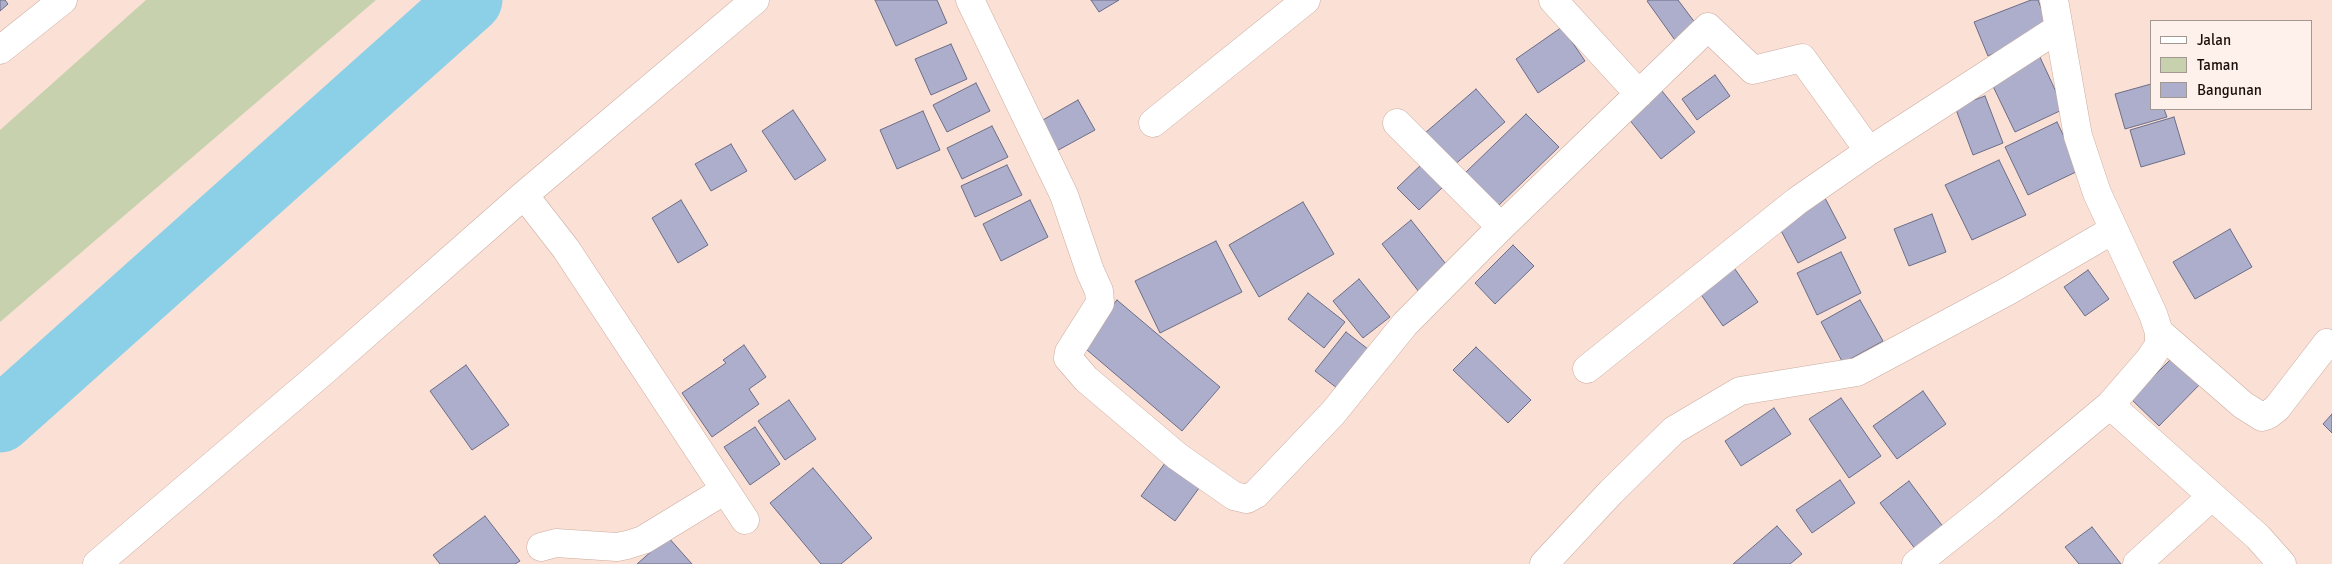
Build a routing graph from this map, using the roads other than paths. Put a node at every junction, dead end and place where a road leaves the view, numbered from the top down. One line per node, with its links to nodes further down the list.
1 (63, 0): 8 (street)
2 (755, 0): 13 (street)
3 (970, 0): 14 (street)
4 (1306, 0): 10 (street)
5 (1553, 0): 9 (street)
6 (2054, 0): 7 (street)
7 (2059, 28): 12 (street); 15 (street)
8 (0, 50)
9 (1638, 94): 12 (street); 14 (street)
10 (1153, 123)
11 (1396, 123): 14 (street)
12 (1869, 151): 18 (street)
13 (524, 195): 20 (street); 24 (street)
14 (1501, 227)
15 (2113, 230): 16 (street); 25 (street)
16 (2159, 332): 17 (street); 19 (street)
17 (2327, 343)
18 (1587, 369)
19 (2110, 405): 21 (street); 26 (street)
20 (725, 490): 22 (street); 23 (street)
21 (2211, 497): 27 (street); 28 (street)
22 (745, 520)
23 (541, 547)
24 (97, 564)
25 (1544, 564)
26 (1916, 564)
27 (2137, 564)
28 (2282, 564)

